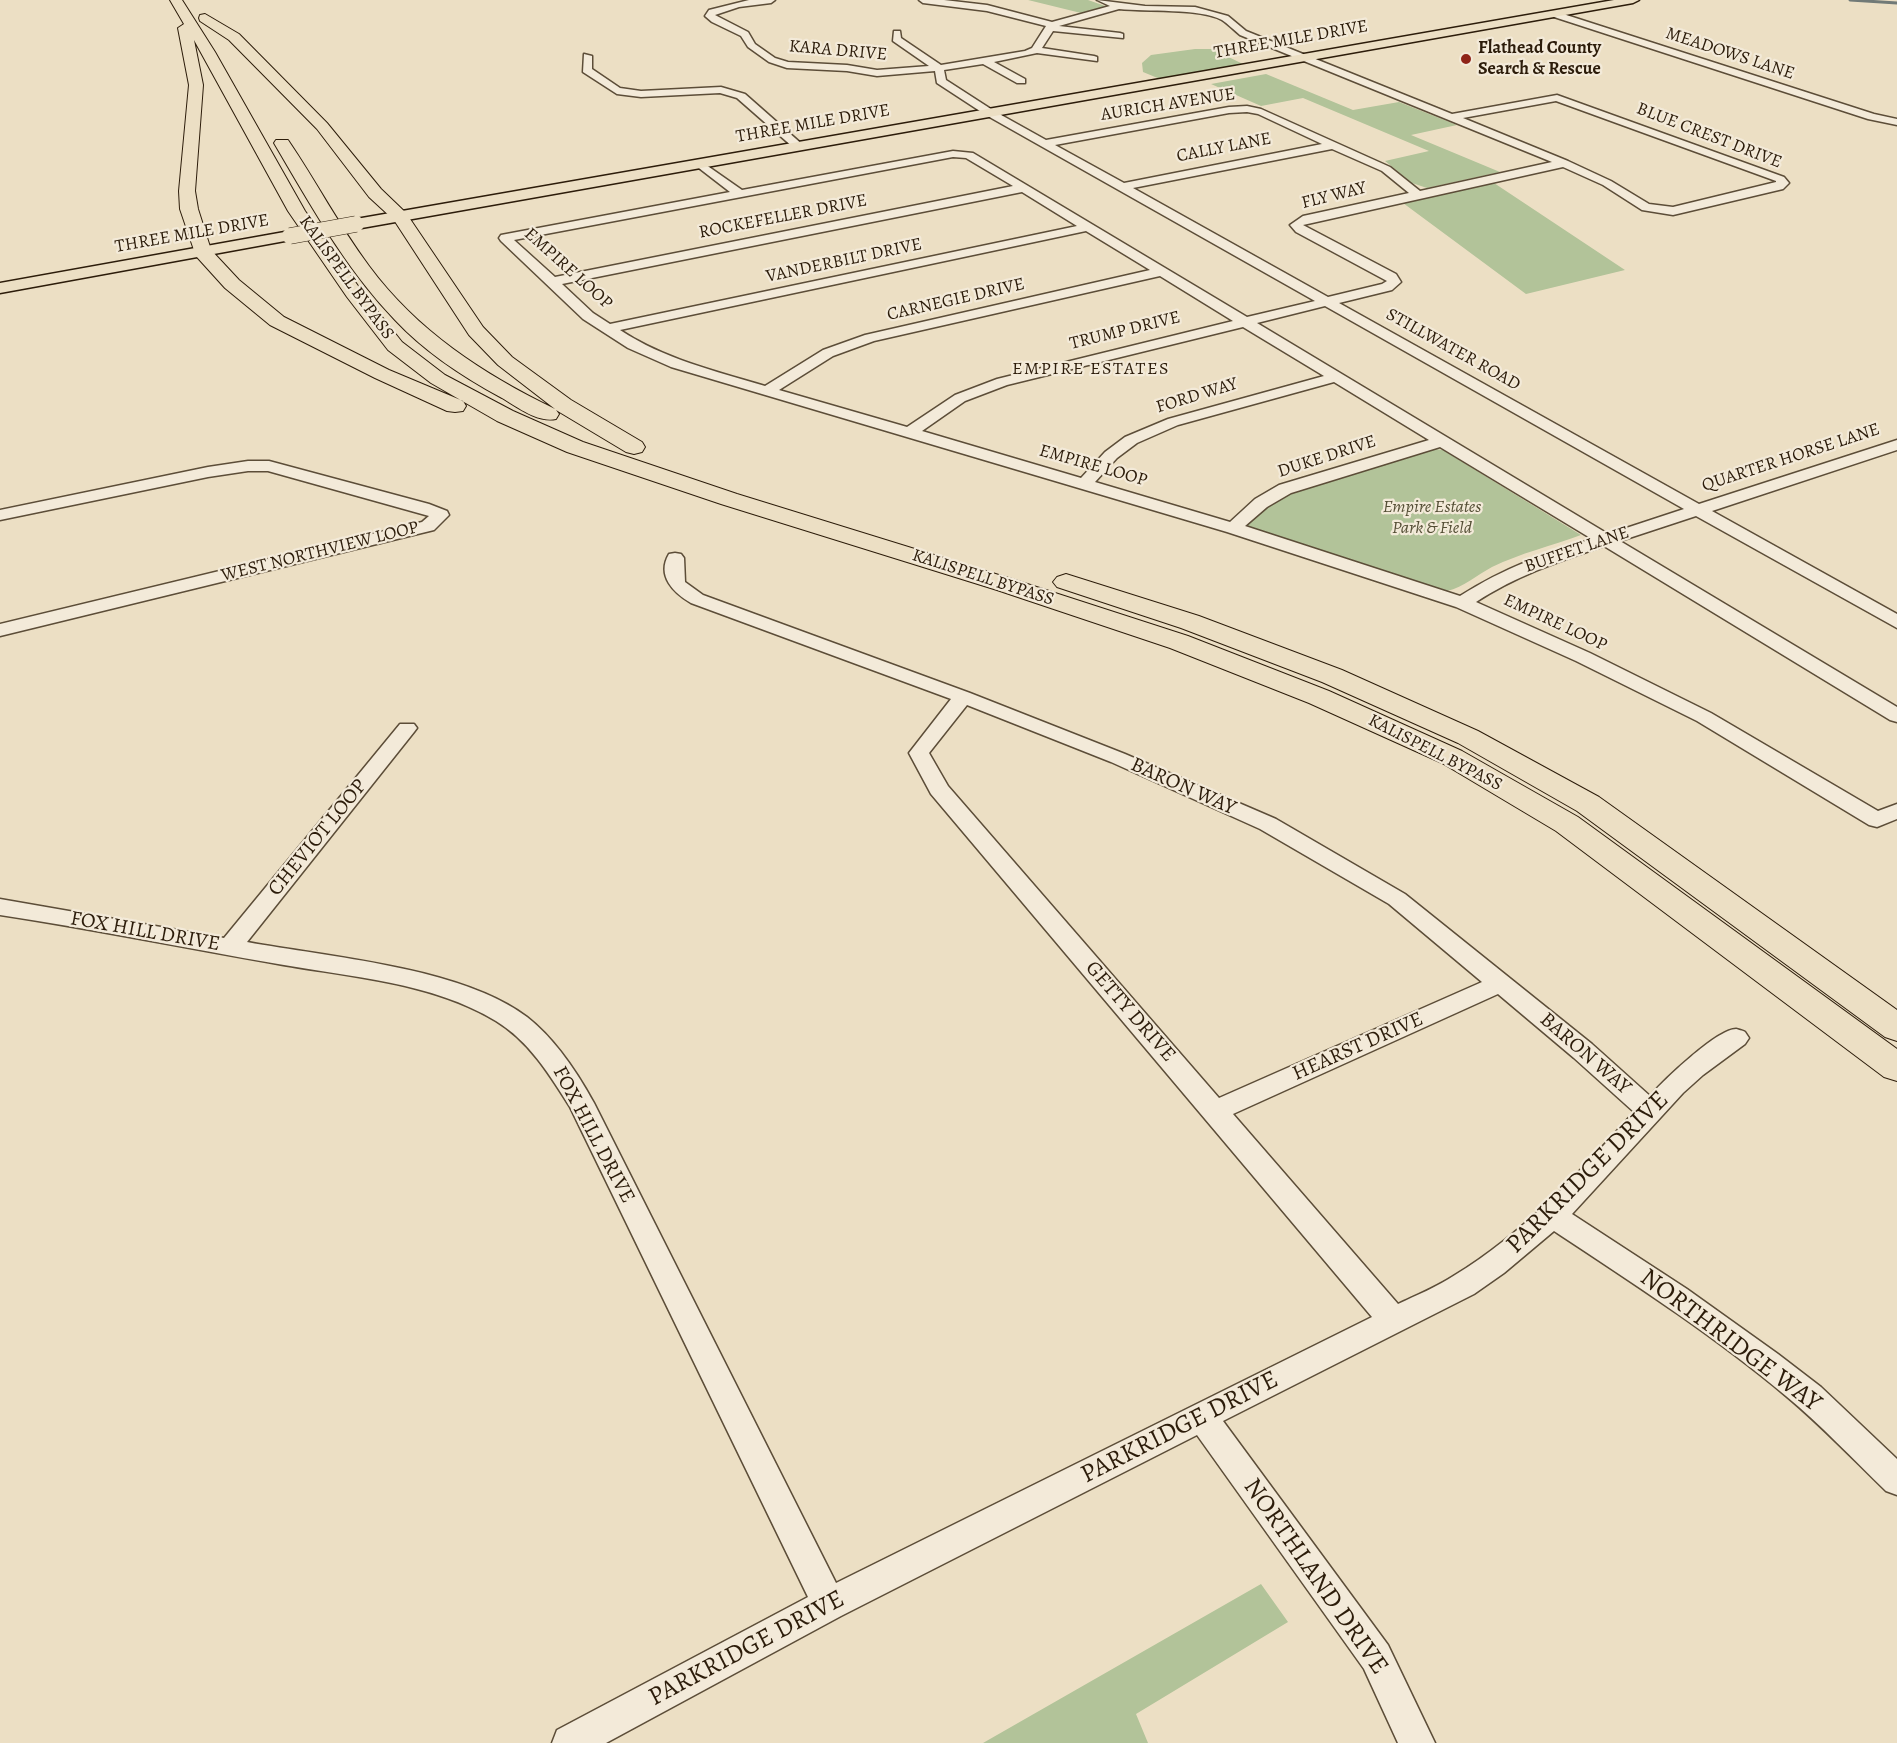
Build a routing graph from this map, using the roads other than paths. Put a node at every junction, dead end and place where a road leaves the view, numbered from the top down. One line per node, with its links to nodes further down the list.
1 (771, 0): 18 (street, KARA DRIVE)
2 (923, 0): 9 (street)
3 (1101, 0): 6 (street)
4 (1633, 0): 7 (main road, THREE MILE DRIVE)
5 (184, 3): 8 (highway); 35 (highway); 44 (highway, KALISPELL BYPASS)
6 (1119, 6): 9 (street); 14 (street, BLUE CREST DRIVE)
7 (1554, 14): 14 (main road, THREE MILE DRIVE); 22 (street, MEADOWS LANE)
8 (205, 18): 15 (highway); 33 (highway)
9 (1050, 26): 11 (street); 12 (street)
10 (897, 33): 18 (street)
11 (1119, 36)
12 (1036, 50): 16 (street); 17 (street)
13 (587, 56): 26 (street)
14 (1303, 58): 20 (main road, THREE MILE DRIVE); 21 (street, BLUE CREST DRIVE)
15 (232, 59)
16 (1094, 59)
17 (986, 62): 18 (street); 19 (street)
18 (939, 68): 20 (street, STILLWATER ROAD)
19 (1021, 81)
20 (990, 113): 24 (street, STILLWATER ROAD); 26 (main road, THREE MILE DRIVE)
21 (1453, 117): 28 (street, BLUE CREST DRIVE); 28 (street, BLUE CREST DRIVE)
22 (1897, 122)
23 (274, 129): 48 (highway, KALISPELL BYPASS)
24 (1047, 143): 25 (street, AURICH AVENUE); 29 (street, STILLWATER ROAD)
25 (1333, 144): 29 (street, CALLY LANE); 32 (street, AURICH AVENUE)
26 (798, 146): 27 (main road, THREE MILE DRIVE)
27 (699, 163): 31 (street); 33 (main road, THREE MILE DRIVE)
28 (1564, 163): 32 (street, FLY WAY)
29 (1123, 187): 39 (street, STILLWATER ROAD)
30 (1023, 188): 31 (street, EMPIRE LOOP); 34 (street, EMPIRE LOOP); 37 (street, ROCKEFELLER DRIVE)
31 (741, 194): 37 (street, EMPIRE LOOP)
32 (1418, 195): 39 (street, FLY WAY)
33 (400, 217): 35 (main road, THREE MILE DRIVE, bridge); 48 (highway)
34 (1089, 227): 36 (street, EMPIRE LOOP); 41 (street, VANDERBILT DRIVE)
35 (202, 252): 38 (main road, THREE MILE DRIVE); 44 (highway)
36 (1164, 272): 40 (street, EMPIRE LOOP); 43 (street, CARNEGIE DRIVE)
37 (551, 282): 41 (street, EMPIRE LOOP)
38 (0, 288)
39 (1327, 302): 40 (street, TRUMP DRIVE); 50 (street, STILLWATER ROAD)
40 (1247, 321): 42 (street, EMPIRE LOOP); 45 (street, TRUMP DRIVE)
41 (607, 330): 43 (street, EMPIRE LOOP)
42 (1336, 377): 46 (street, EMPIRE LOOP); 49 (street, FORD WAY)
43 (767, 391): 45 (street, EMPIRE LOOP)
44 (542, 433): 67 (highway, KALISPELL BYPASS)
45 (909, 433): 49 (street, EMPIRE LOOP)
46 (1442, 441): 52 (street, DUKE DRIVE); 53 (street, EMPIRE LOOP)
47 (1897, 445): 50 (street, QUARTER HORSE LANE)
48 (634, 447): 65 (highway, KALISPELL BYPASS)
49 (1085, 483): 52 (street, EMPIRE LOOP)
50 (1696, 509): 53 (street, BUFFET LANE); 56 (street, STILLWATER ROAD)
51 (0, 515): 57 (street, WEST NORTHVIEW LOOP)
52 (1233, 528): 55 (street, EMPIRE LOOP)
53 (1604, 541): 55 (street, BUFFET LANE); 59 (street, EMPIRE LOOP)
54 (675, 558): 58 (street, BARON WAY)
55 (1462, 603): 61 (street, EMPIRE LOOP)
56 (1897, 622)
57 (0, 630)
58 (963, 697): 64 (street, BARON WAY); 68 (street, GETTY DRIVE)
59 (1897, 717)
60 (407, 729): 63 (street, CHEVIOT LOOP)
61 (1897, 811)
62 (0, 907): 63 (street, FOX HILL DRIVE)
63 (230, 947): 74 (street, FOX HILL DRIVE)
64 (1501, 983): 68 (street, HEARST DRIVE); 69 (street, BARON WAY)
65 (1897, 1028)
66 (1736, 1038): 69 (street, PARKRIDGE DRIVE)
67 (1897, 1068)
68 (1215, 1111): 71 (street, GETTY DRIVE)
69 (1651, 1112): 70 (street, PARKRIDGE DRIVE)
70 (1553, 1216): 71 (street, PARKRIDGE DRIVE); 73 (street, NORTHRIDGE WAY)
71 (1394, 1321): 72 (street, PARKRIDGE DRIVE)
72 (1202, 1417): 74 (street, PARKRIDGE DRIVE); 76 (street, NORTHLAND DRIVE)
73 (1897, 1480)
74 (829, 1604): 75 (street, PARKRIDGE DRIVE)
75 (570, 1743)
76 (1417, 1743)

